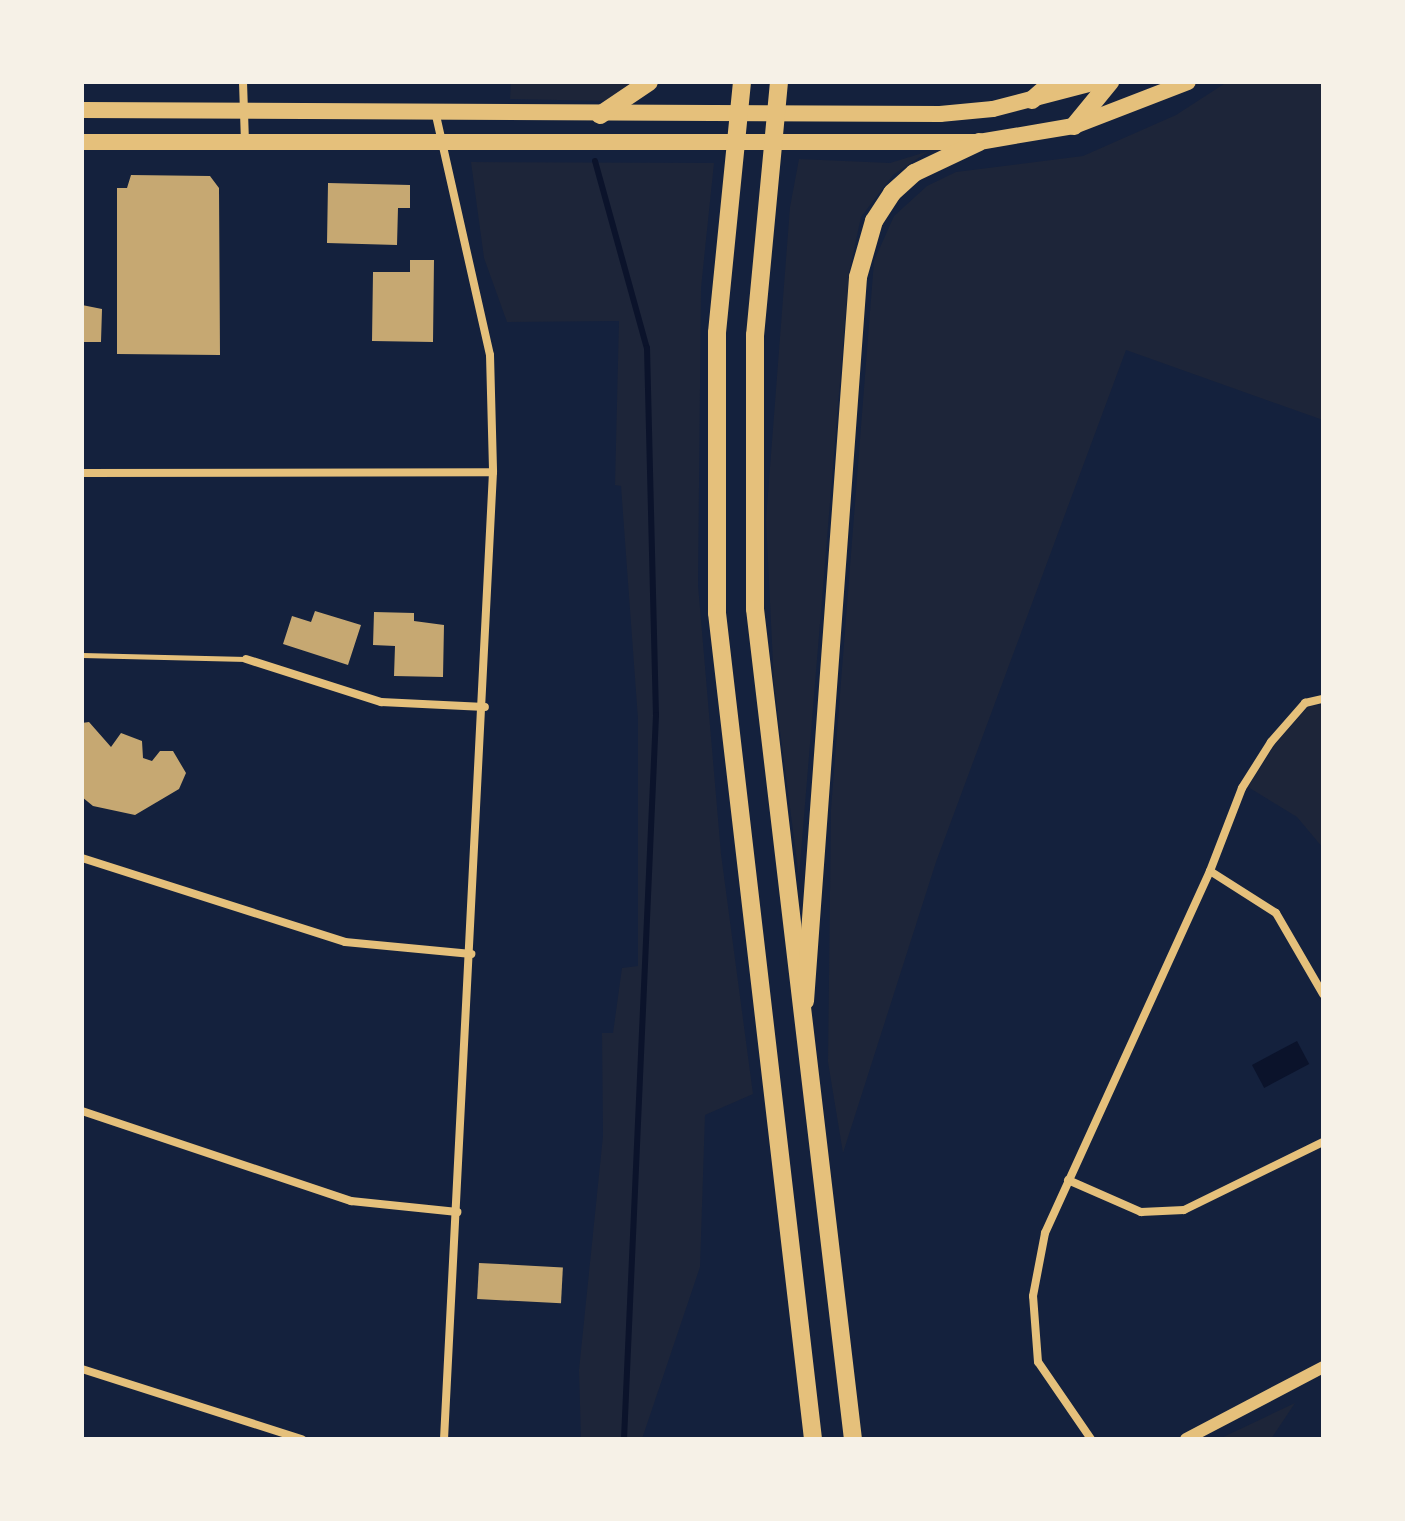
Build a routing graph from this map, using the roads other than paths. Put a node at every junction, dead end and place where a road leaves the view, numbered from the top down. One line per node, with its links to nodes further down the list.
1 (243, 82): 11 (street)
2 (649, 82): 13 (highway)
3 (742, 82): 38 (highway)
4 (779, 82): 29 (highway)
5 (1053, 82): 9 (highway)
6 (1097, 82): 9 (main road)
7 (1110, 82): 14 (highway)
8 (1188, 82): 14 (main road)
9 (1032, 100): 13 (main road)
10 (82, 110): 11 (main road)
11 (245, 110): 12 (main road); 17 (street)
12 (435, 110): 13 (main road); 18 (street)
13 (600, 115)
14 (1074, 126): 16 (main road)
15 (82, 142): 17 (main road)
16 (979, 142): 18 (main road); 29 (highway)
17 (245, 144): 18 (main road)
18 (441, 144): 19 (street)
19 (493, 472): 20 (street); 24 (street)
20 (82, 473)
21 (82, 655): 22 (lane)
22 (246, 659): 24 (street)
23 (1323, 699): 26 (street)
24 (485, 707): 27 (street)
25 (82, 858): 27 (street)
26 (1210, 871): 28 (street); 32 (street)
27 (471, 954): 33 (street)
28 (1323, 994)
29 (802, 1043): 39 (highway)
30 (82, 1111): 33 (street)
31 (1323, 1142): 32 (street)
32 (1068, 1180): 40 (street)
33 (457, 1212): 37 (street)
34 (1323, 1367): 41 (street)
35 (82, 1369): 36 (street)
36 (302, 1439)
37 (444, 1439)
38 (813, 1439)
39 (853, 1439)
40 (1091, 1439)
41 (1186, 1439)

